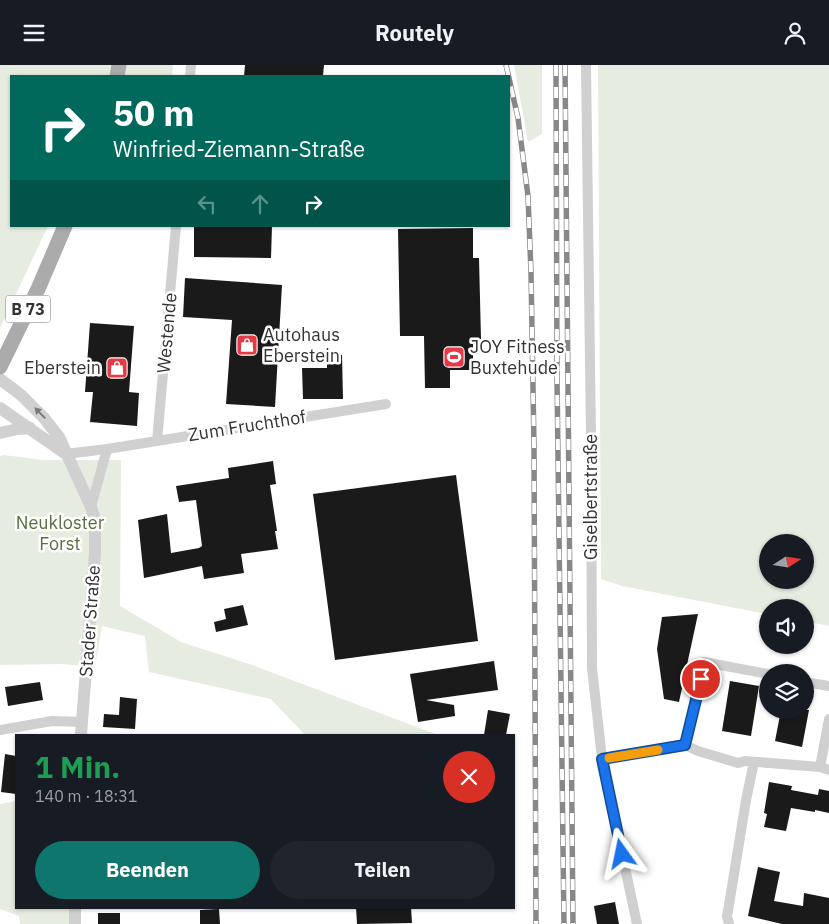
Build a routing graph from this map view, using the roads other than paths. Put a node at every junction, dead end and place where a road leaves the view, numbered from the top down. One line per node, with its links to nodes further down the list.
1 (586, 65): 22 (street, Giselbertstraße)
2 (65, 227): 4 (main road, B 73)
3 (176, 227): 10 (street, Westende)
4 (0, 367)
5 (0, 379): 12 (street, Stader Straße, one-way to 5)
6 (386, 404): 10 (street, Zum Fruchthof)
7 (0, 408): 8 (street, Stader Straße)
8 (30, 428): 9 (street); 12 (street, Stader Straße)
9 (0, 433)
10 (157, 441): 11 (street, Zum Fruchthof)
11 (107, 449): 12 (street, Zum Fruchthof); 13 (street)
12 (66, 454): 13 (street, Stader Straße)
13 (91, 507): 18 (street, Stader Straße)
14 (759, 672): 21 (street)
15 (814, 683): 16 (street)
16 (829, 686)
17 (829, 719): 24 (street)
18 (82, 722): 19 (street); 20 (street, Stader Straße)
19 (0, 731)
20 (81, 734)
21 (685, 745): 22 (street); 23 (street)
22 (602, 759): 27 (street, Giselbertstraße)
23 (754, 762): 24 (street); 28 (street)
24 (824, 769)
25 (75, 909): 26 (street)
26 (74, 924)
27 (636, 924)
28 (729, 924)

